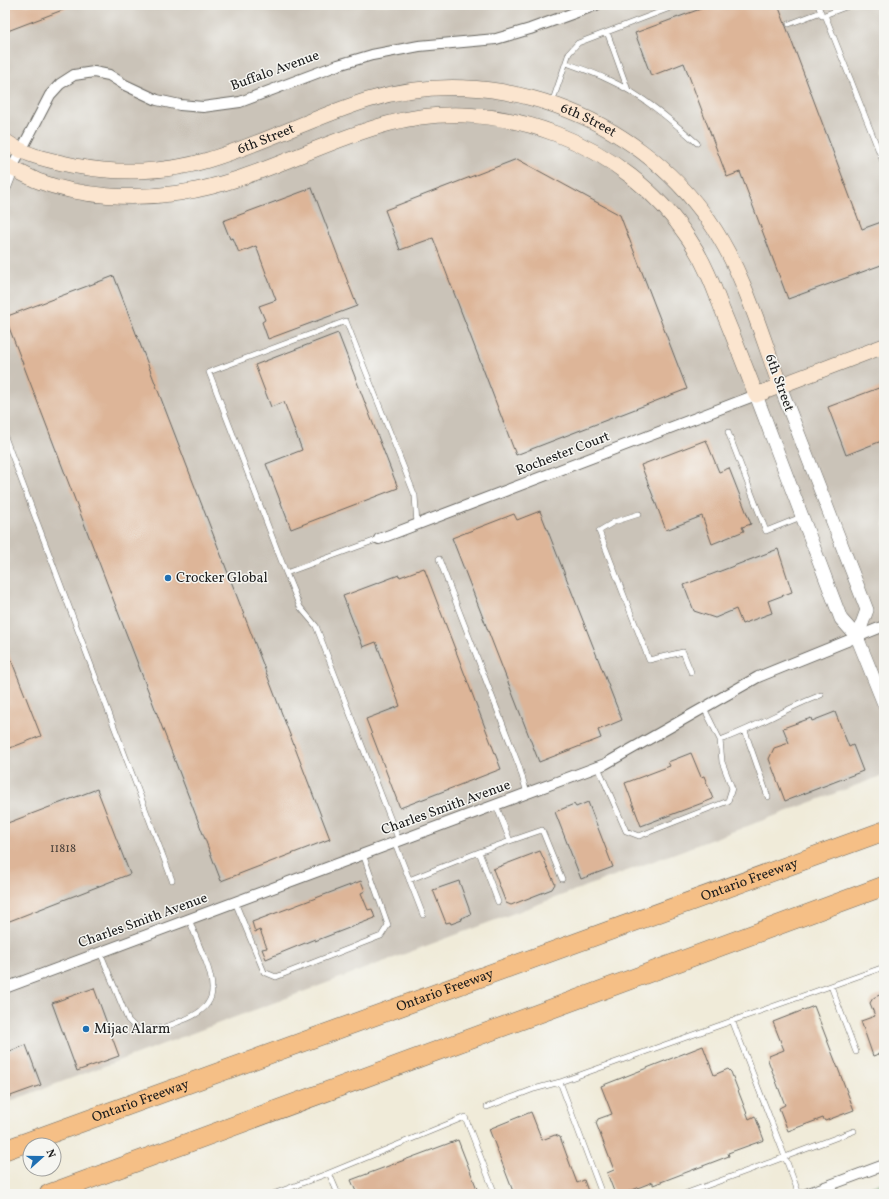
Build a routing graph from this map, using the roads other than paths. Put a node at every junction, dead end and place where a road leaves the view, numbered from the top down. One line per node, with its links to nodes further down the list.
1 (596, 5): 13 (street, Buffalo Avenue)
2 (678, 5): 7 (lane)
3 (818, 5): 5 (lane)
4 (851, 5): 5 (lane)
5 (823, 14): 6 (lane); 14 (lane)
6 (789, 24)
7 (606, 32): 8 (lane); 9 (lane)
8 (566, 63): 9 (lane); 10 (lane)
9 (628, 90): 12 (lane)
10 (552, 103): 13 (main road, 6th Street); 18 (main road, 6th Street)
11 (5, 141): 13 (main road, 6th Street)
12 (697, 143)
13 (21, 151): 15 (street, Buffalo Avenue)
14 (884, 164)
15 (9, 167): 16 (street, Buffalo Avenue); 19 (main road, 6th Street)
16 (5, 186)
17 (884, 346): 18 (main road)
18 (780, 386): 19 (main road); 29 (street, 6th Street)
19 (756, 395): 23 (street, 6th Street); 24 (street, Rochester Court)
20 (728, 432): 23 (lane)
21 (5, 437): 46 (lane)
22 (639, 514): 30 (lane)
23 (803, 516): 29 (street, 6th Street)
24 (417, 524): 25 (street, Rochester Court); 27 (lane)
25 (379, 539): 27 (lane)
26 (439, 560): 37 (lane)
27 (286, 574): 42 (lane)
28 (884, 626): 29 (street, Charles Smith Avenue)
29 (857, 637): 32 (street, 6th Street); 33 (street, Charles Smith Avenue)
30 (691, 672)
31 (821, 695): 34 (lane)
32 (884, 704)
33 (704, 708): 35 (lane); 36 (street, Charles Smith Avenue)
34 (745, 731): 35 (lane); 38 (lane)
35 (720, 740): 36 (lane)
36 (598, 767): 37 (street, Charles Smith Avenue)
37 (527, 793): 39 (street, Charles Smith Avenue)
38 (768, 798)
39 (496, 805): 41 (lane); 42 (street, Charles Smith Avenue)
40 (884, 831): 62 (highway, Ontario Freeway)
41 (510, 841): 43 (lane); 45 (lane)
42 (397, 842): 44 (street, Charles Smith Avenue); 47 (lane)
43 (479, 852): 47 (lane); 50 (lane)
44 (363, 854): 49 (street, Charles Smith Avenue); 49 (lane)
45 (562, 879)
46 (172, 880)
47 (409, 880): 51 (lane)
48 (884, 886): 66 (highway)
49 (236, 902): 52 (street, Charles Smith Avenue)
50 (498, 902)
51 (422, 915)
52 (189, 919): 53 (street, Charles Smith Avenue); 53 (lane)
53 (100, 952): 56 (street, Charles Smith Avenue)
54 (884, 967): 55 (lane)
55 (831, 986): 57 (lane); 58 (lane)
56 (5, 988)
57 (732, 1020): 59 (lane); 63 (lane)
58 (856, 1052)
59 (560, 1082): 60 (lane); 70 (lane)
60 (487, 1106)
61 (854, 1131): 63 (lane)
62 (5, 1150)
63 (785, 1157): 71 (lane); 72 (lane)
64 (884, 1165): 73 (street)
65 (329, 1173): 67 (lane); 68 (lane); 69 (lane)
66 (49, 1194)
67 (273, 1194)
68 (338, 1194)
69 (496, 1194)
70 (602, 1194)
71 (684, 1194)
72 (799, 1194)
73 (806, 1194)

